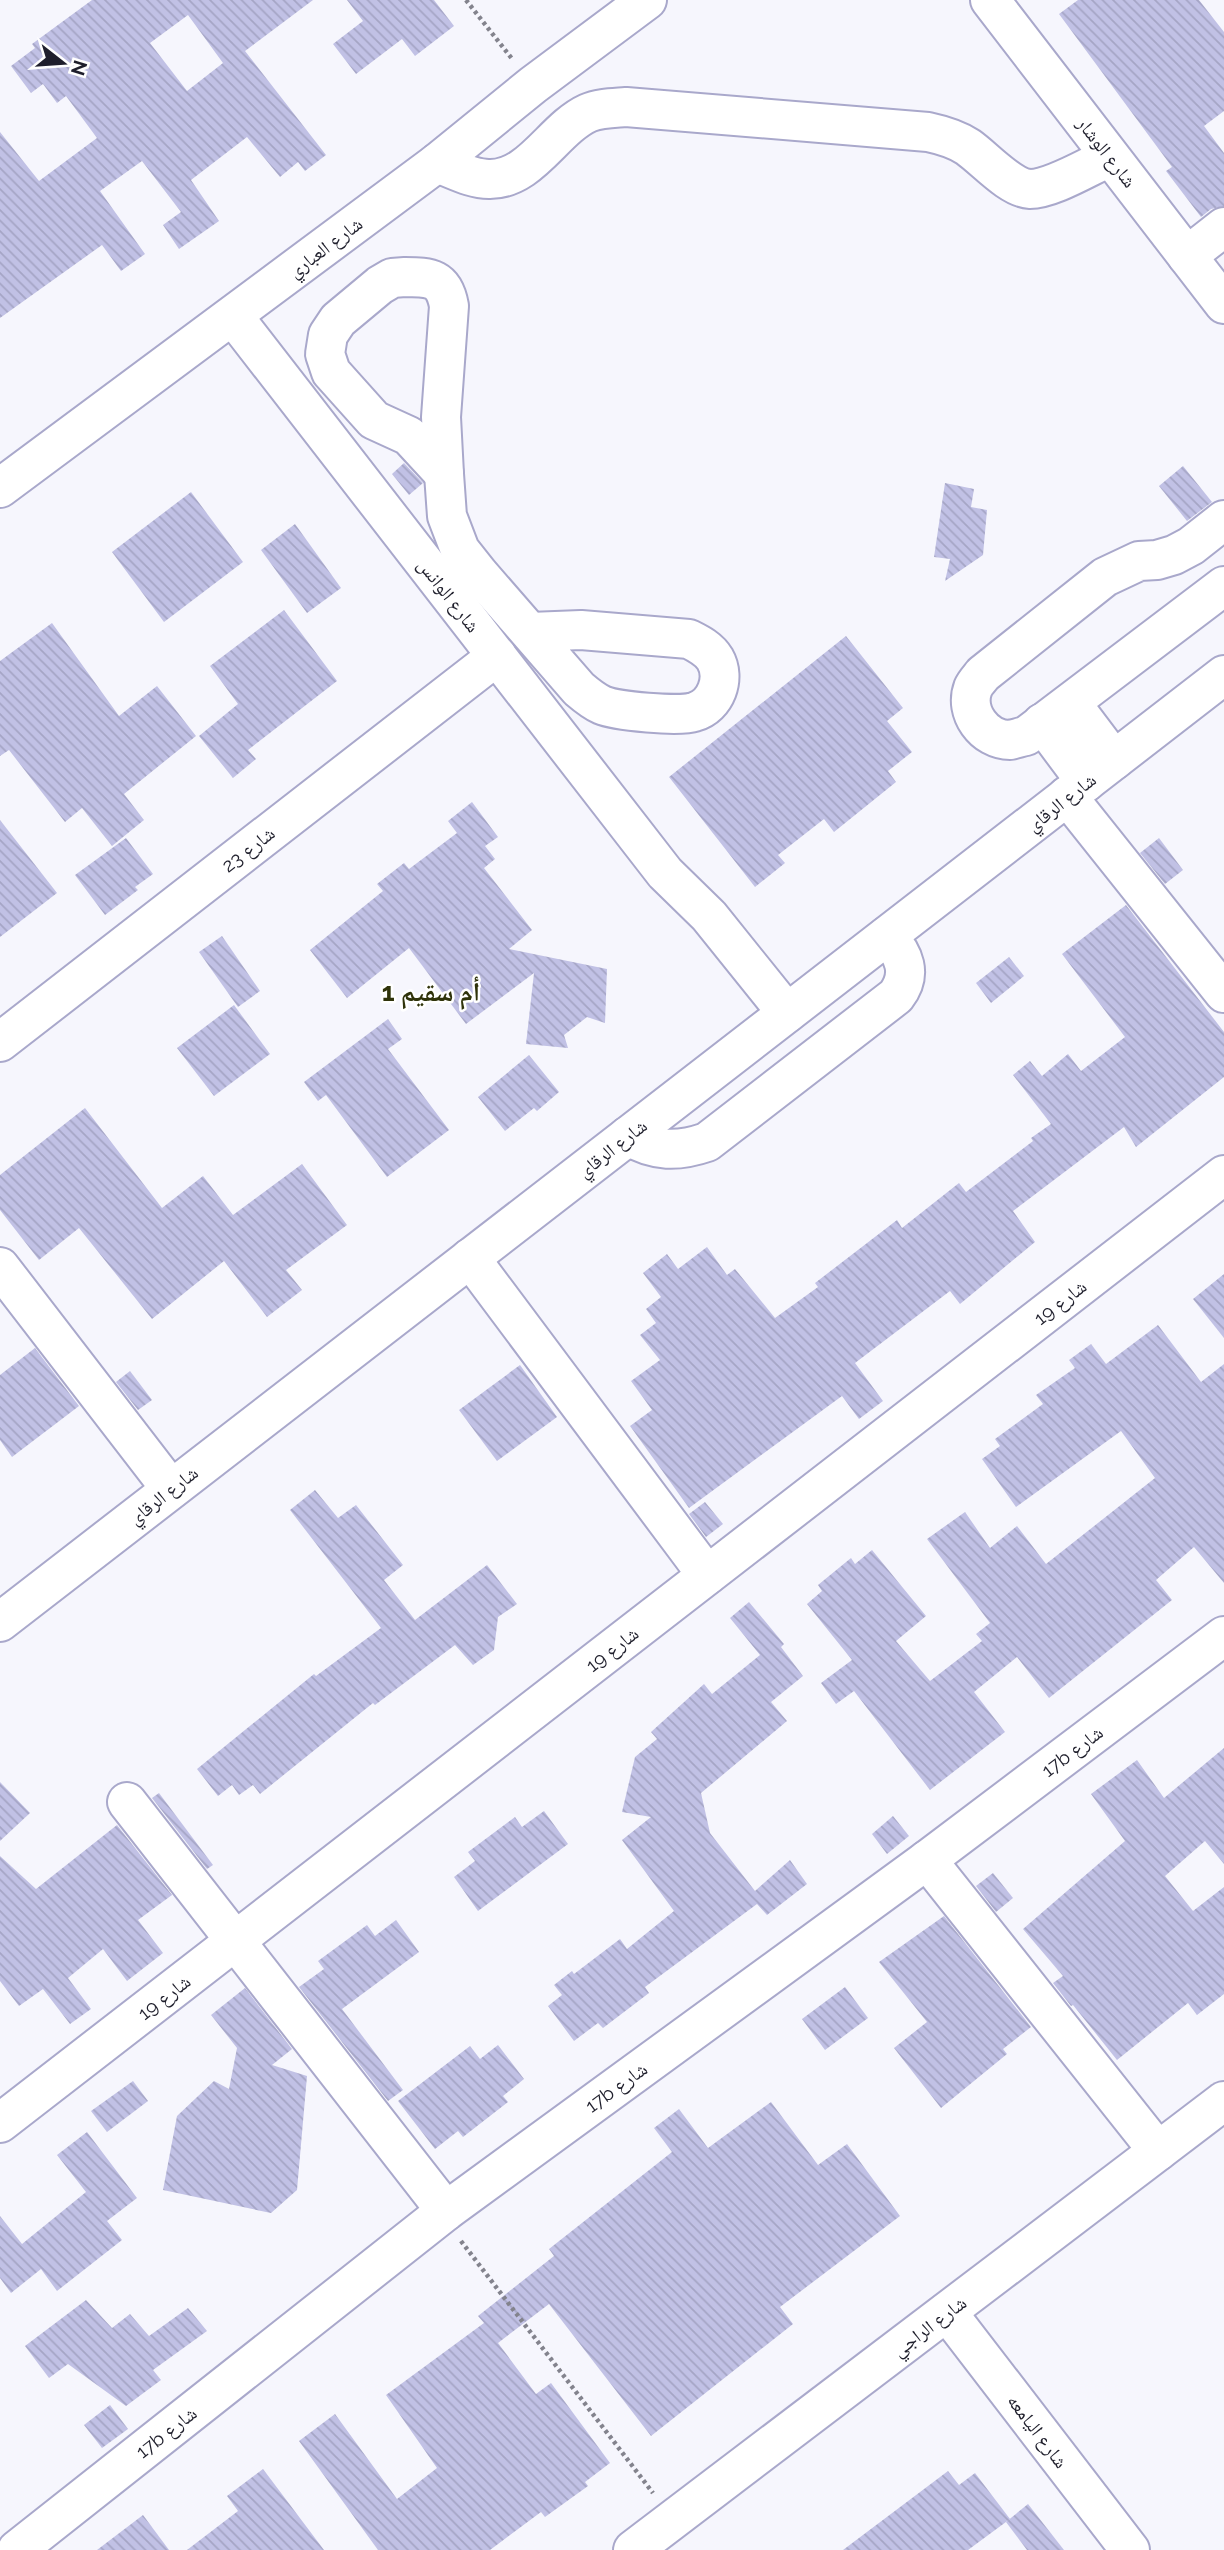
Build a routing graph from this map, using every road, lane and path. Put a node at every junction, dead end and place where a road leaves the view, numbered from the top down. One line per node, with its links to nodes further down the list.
1 (466, 0): 4 (path)
2 (647, 0): 4 (street, شارع العباري)
3 (990, 0): 5 (street, شارع الوشار)
4 (533, 85): 6 (street, شارع العباري)
5 (1110, 157): 6 (street); 8 (street, شارع الوشار)
6 (437, 163): 10 (street, شارع العباري)
7 (1224, 227): 8 (street)
8 (1187, 256): 9 (street, شارع الوشار)
9 (1224, 304)
10 (233, 316): 12 (street, شارع العباري); 14 (street, شارع الوانس)
11 (425, 426): 14 (street)
12 (0, 488)
13 (1224, 520): 21 (street)
14 (465, 586): 17 (street); 18 (street, شارع الوانس)
15 (1224, 586): 21 (street)
16 (581, 630): 17 (street); 20 (street); 20 (street)
17 (530, 632): 20 (street)
18 (497, 656): 25 (street, شارع الوانس); 26 (street, شارع 23)
19 (1224, 675): 22 (street, شارع الرقاي)
20 (569, 677)
21 (1056, 713): 22 (street)
22 (1089, 780): 23 (street, شارع الرقاي); 24 (street)
23 (887, 936): 25 (street, شارع الرقاي); 27 (street)
24 (1224, 993)
25 (777, 1021): 27 (street, شارع الرقاي)
26 (0, 1042)
27 (628, 1136): 29 (street, شارع الرقاي)
28 (1224, 1175): 32 (street, شارع 19)
29 (470, 1258): 31 (street, شارع الرقاي); 32 (street)
30 (0, 1267): 31 (street)
31 (171, 1489): 33 (street, شارع الرقاي)
32 (707, 1574): 37 (street, شارع 19)
33 (0, 1622)
34 (1224, 1636): 36 (street, 17b شارع)
35 (127, 1802): 37 (street)
36 (927, 1860): 40 (street); 41 (street, 17b شارع)
37 (236, 1942): 39 (street, شارع 19); 41 (street)
38 (1224, 2101): 40 (street, شارع الراجي)
39 (0, 2123)
40 (1158, 2151): 42 (street, شارع الراجي)
41 (444, 2213): 43 (path); 44 (street, 17b شارع)
42 (947, 2312): 43 (street, شارع الراجي); 46 (street, شارع اليامعه)
43 (673, 2519): 45 (street, شارع الراجي)
44 (17, 2550)
45 (633, 2550)
46 (1130, 2550)

